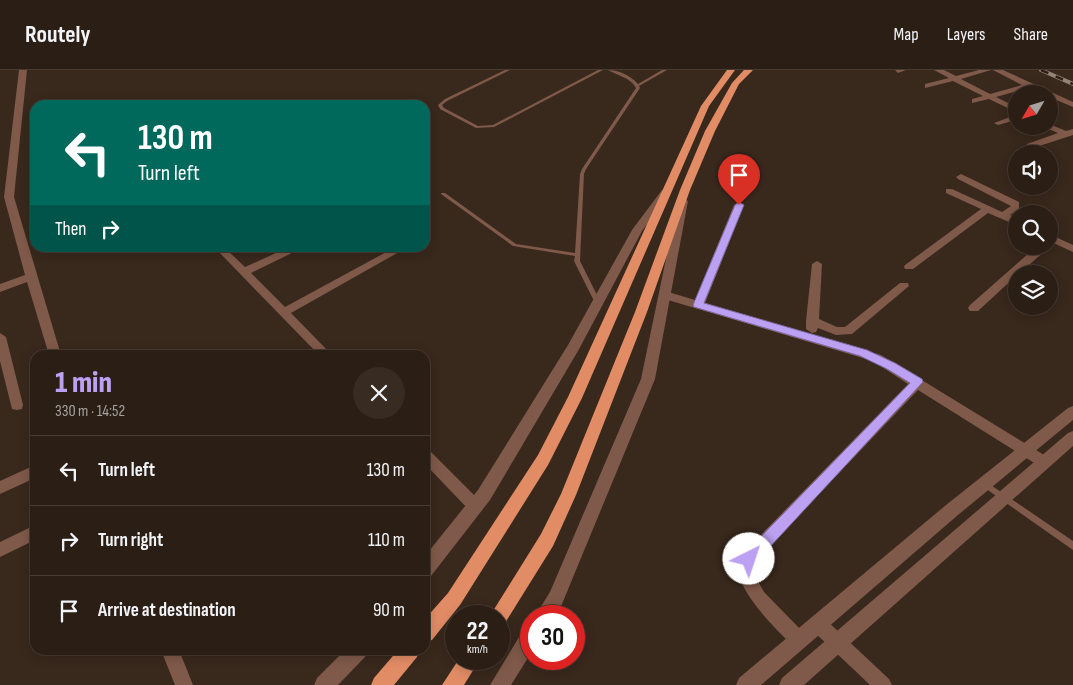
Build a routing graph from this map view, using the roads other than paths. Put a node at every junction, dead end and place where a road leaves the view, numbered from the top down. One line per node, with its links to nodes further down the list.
1 (23, 70): 33 (street)
2 (508, 70): 3 (lane)
3 (600, 70)
4 (610, 70): 12 (lane)
5 (665, 70): 12 (lane)
6 (731, 70): 29 (highway)
7 (749, 70): 30 (highway)
8 (938, 70): 11 (street)
9 (986, 70): 11 (street)
10 (997, 70): 13 (street)
11 (955, 79): 14 (street); 16 (street)
12 (638, 85): 43 (lane)
13 (1029, 85)
14 (928, 86)
15 (1008, 91): 16 (street)
16 (990, 96): 18 (street); 22 (street)
17 (1058, 98): 19 (street)
18 (975, 100)
19 (1064, 101): 20 (street); 21 (street)
20 (1058, 103)
21 (1073, 105)
22 (1008, 106)
23 (1008, 119): 24 (street)
24 (998, 123)
25 (1058, 129): 26 (street)
26 (1070, 134): 27 (street)
27 (1033, 145)
28 (961, 177): 36 (street)
29 (669, 189): 52 (street); 80 (highway)
30 (685, 190): 51 (street); 77 (highway)
31 (949, 191): 35 (street)
32 (443, 194): 43 (lane)
33 (5, 198): 48 (street)
34 (739, 205): 53 (street)
35 (988, 209): 36 (street); 46 (street)
36 (1002, 216): 37 (street)
37 (1008, 219)
38 (1058, 244): 39 (street)
39 (1073, 249)
40 (224, 252): 47 (street)
41 (286, 252): 47 (street)
42 (394, 252): 55 (street)
43 (577, 255): 52 (lane)
44 (1033, 255): 54 (street)
45 (817, 264): 56 (street)
46 (909, 267)
47 (244, 272): 55 (street)
48 (31, 277): 50 (street); 59 (street)
49 (904, 286): 56 (street)
50 (0, 288)
51 (665, 295): 53 (street); 78 (street)
52 (598, 303): 72 (street)
53 (698, 305): 58 (street)
54 (974, 308)
55 (284, 312): 60 (street)
56 (812, 320): 58 (street)
57 (0, 337): 62 (street)
58 (811, 337): 61 (street)
59 (53, 350)
60 (321, 350)
61 (918, 382): 65 (street); 81 (street)
62 (17, 405)
63 (1071, 416): 65 (street)
64 (1073, 437): 67 (street)
65 (1026, 451): 67 (street); 69 (street)
66 (430, 460): 72 (street)
67 (1044, 462): 71 (street)
68 (30, 473): 70 (street)
69 (985, 484): 71 (lane); 79 (street)
70 (0, 488)
71 (1003, 497): 74 (lane); 82 (street)
72 (476, 506): 76 (street)
73 (30, 535): 75 (street)
74 (1073, 546)
75 (0, 550)
76 (430, 564)
77 (506, 605)
78 (551, 605)
79 (818, 624): 81 (street); 82 (street)
80 (430, 627)
81 (799, 640): 93 (street)
82 (837, 642): 94 (street); 95 (street)
83 (520, 653): 92 (street)
84 (172, 655): 88 (street)
85 (353, 655): 89 (street)
86 (406, 655): 90 (highway)
87 (462, 670): 91 (highway)
88 (184, 685)
89 (324, 685)
90 (381, 685)
91 (452, 685)
92 (500, 685)
93 (746, 685)
94 (789, 685)
95 (883, 685)

